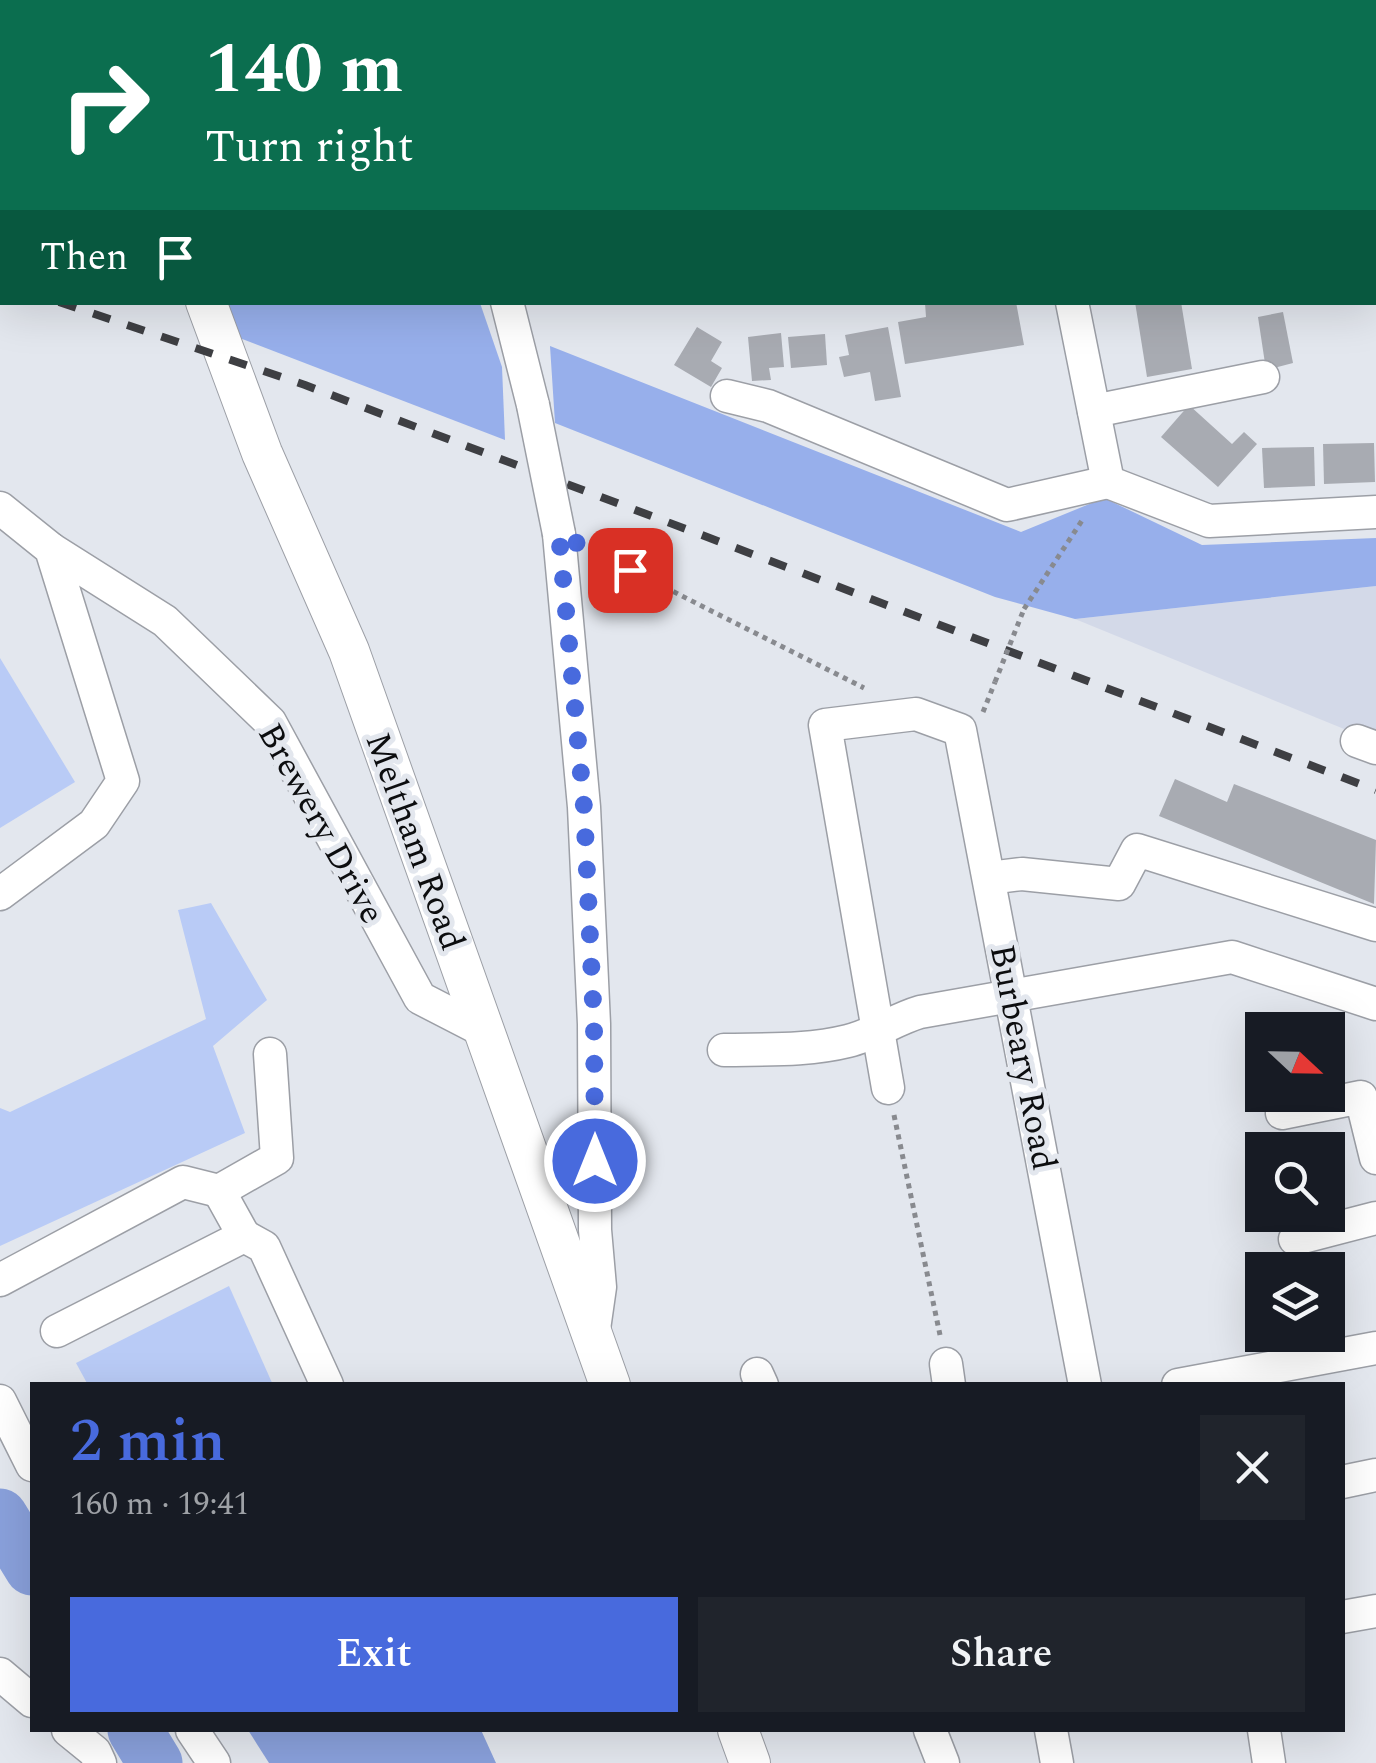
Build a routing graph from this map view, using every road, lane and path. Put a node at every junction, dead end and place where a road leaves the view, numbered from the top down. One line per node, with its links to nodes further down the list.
1 (207, 305): 20 (main road, Meltham Road)
2 (508, 305): 10 (street, bridge)
3 (1073, 305): 6 (street)
4 (1264, 377): 6 (street)
5 (727, 396): 7 (street)
6 (1094, 411): 7 (street)
7 (1108, 482): 9 (street); 13 (path, bridge)
8 (0, 508): 11 (street, Brewery Drive)
9 (1376, 512)
10 (559, 534): 12 (path); 32 (street)
11 (52, 549): 15 (street); 20 (street, Brewery Drive)
12 (916, 714): 13 (street); 19 (street)
13 (968, 728): 14 (street, Burbeary Road)
14 (989, 878): 16 (street); 17 (street, Burbeary Road)
15 (0, 894)
16 (1376, 925)
17 (1013, 996): 18 (street); 19 (street); 37 (street, Burbeary Road)
18 (1376, 1004)
19 (879, 1028): 21 (street); 23 (street)
20 (484, 1031): 32 (main road, Meltham Road)
21 (724, 1050)
22 (270, 1054): 26 (street)
23 (888, 1088): 34 (path)
24 (1345, 1100): 25 (street)
25 (1376, 1158)
26 (219, 1191): 28 (street); 30 (street)
27 (1376, 1218): 29 (street)
28 (244, 1236): 31 (street); 35 (street)
29 (1296, 1239)
30 (0, 1280)
31 (57, 1330)
32 (593, 1336): 36 (main road, Meltham Road)
33 (1376, 1348): 38 (street)
34 (947, 1374)
35 (327, 1382)
36 (609, 1382)
37 (1084, 1382)
38 (1194, 1382)
39 (0, 1401): 40 (street)
40 (30, 1461)
41 (1376, 1475): 42 (street)
42 (1345, 1481)
43 (1376, 1611): 44 (street)
44 (1345, 1616)
45 (0, 1674): 46 (street)
46 (30, 1699)
47 (70, 1732): 53 (street)
48 (193, 1732): 54 (street)
49 (739, 1732): 55 (main road)
50 (931, 1732): 56 (street)
51 (1051, 1732): 57 (street)
52 (1264, 1732): 58 (street)
53 (100, 1763)
54 (214, 1763)
55 (750, 1763)
56 (944, 1763)
57 (1057, 1763)
58 (1270, 1763)

